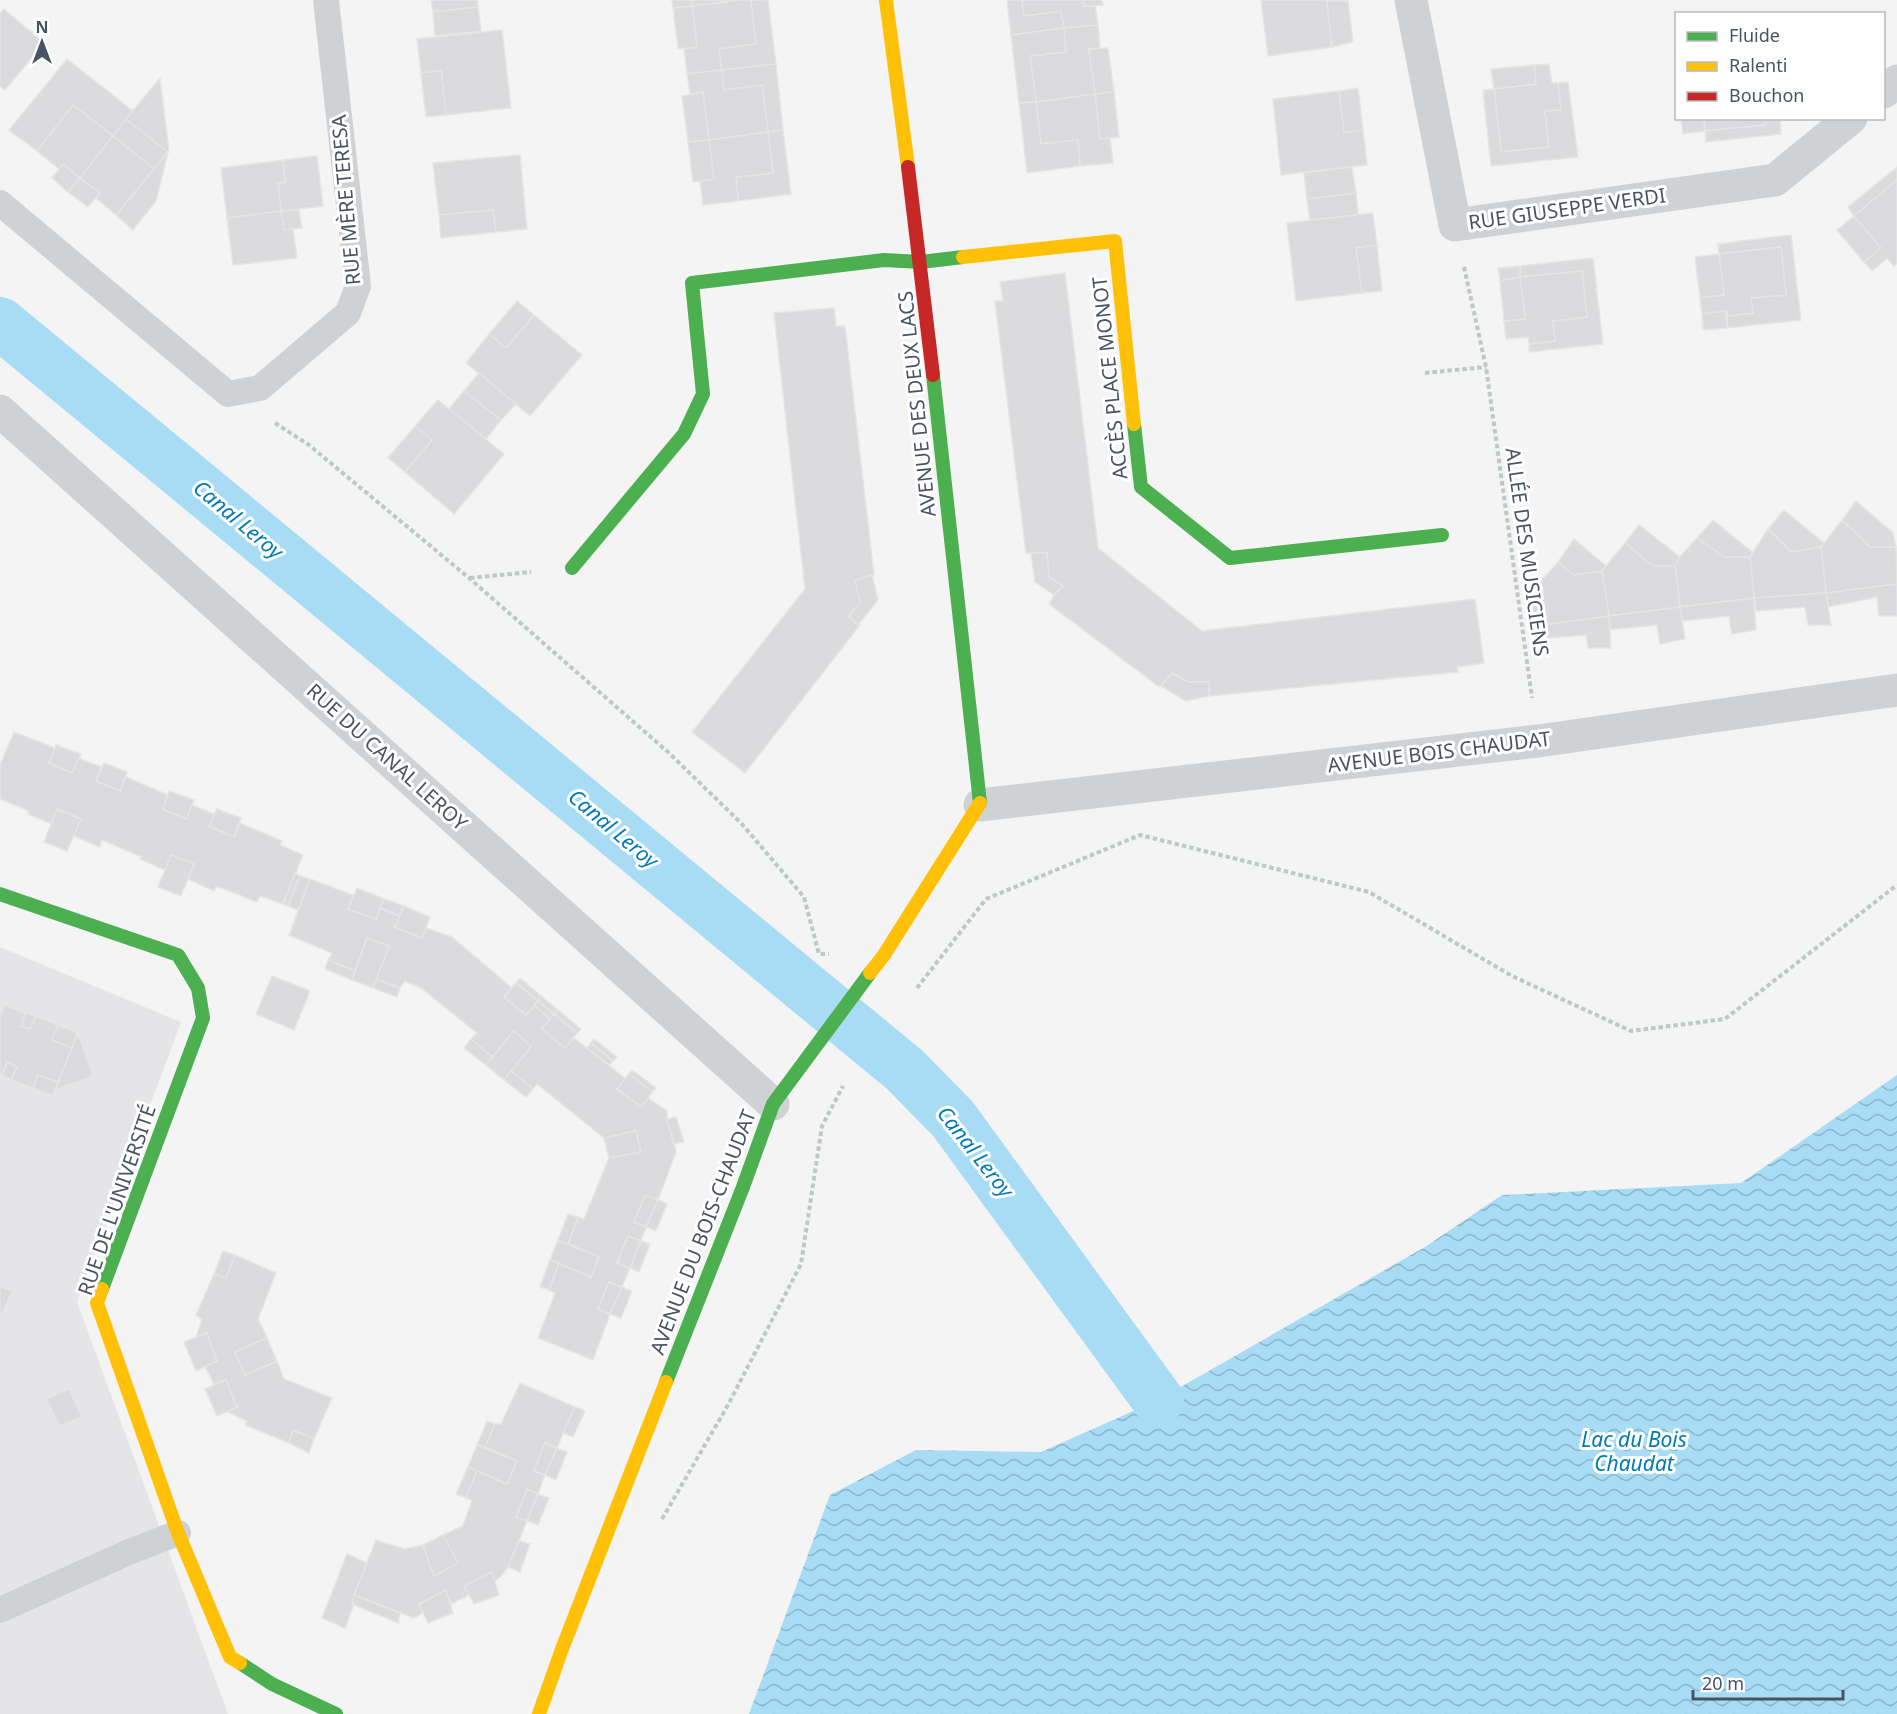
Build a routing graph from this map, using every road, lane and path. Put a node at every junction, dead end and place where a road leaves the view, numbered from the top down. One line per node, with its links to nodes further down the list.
1 (326, 0): 12 (lane, RUE MÈRE TERESA)
2 (886, 0): 9 (street, AVENUE DES DEUX LACS)
3 (1411, 0): 8 (street, RUE GIUSEPPE VERDI)
4 (1897, 81): 5 (street)
5 (1885, 91)
6 (1849, 120): 8 (street, RUE GIUSEPPE VERDI)
7 (0, 203): 12 (lane)
8 (1455, 225): 10 (path, ALLÉE DES MUSICIENS)
9 (921, 262): 14 (street, ACCÈS PLACE MONOT); 15 (street); 19 (street, AVENUE DES DEUX LACS)
10 (1486, 367): 11 (path); 18 (path, ALLÉE DES MUSICIENS)
11 (1425, 373)
12 (228, 394): 16 (path)
13 (0, 411): 24 (street, RUE DU CANAL LEROY)
14 (1443, 535)
15 (572, 568): 16 (path)
16 (469, 578): 22 (path)
17 (1897, 690): 18 (street, AVENUE BOIS CHAUDAT)
18 (1538, 741): 19 (street, AVENUE BOIS CHAUDAT)
19 (980, 805): 22 (street, AVENUE DU BOIS-CHAUDAT)
20 (1897, 885): 23 (path)
21 (0, 894): 27 (street, RUE DE L'UNIVERSITÉ)
22 (884, 955): 24 (street, AVENUE DU BOIS-CHAUDAT)
23 (921, 983)
24 (773, 1104): 30 (street, AVENUE DU BOIS-CHAUDAT)
25 (822, 1126): 26 (path)
26 (657, 1527)
27 (178, 1533): 28 (lane); 29 (street, RUE DE L'UNIVERSITÉ)
28 (0, 1610)
29 (336, 1714)
30 (540, 1714)

